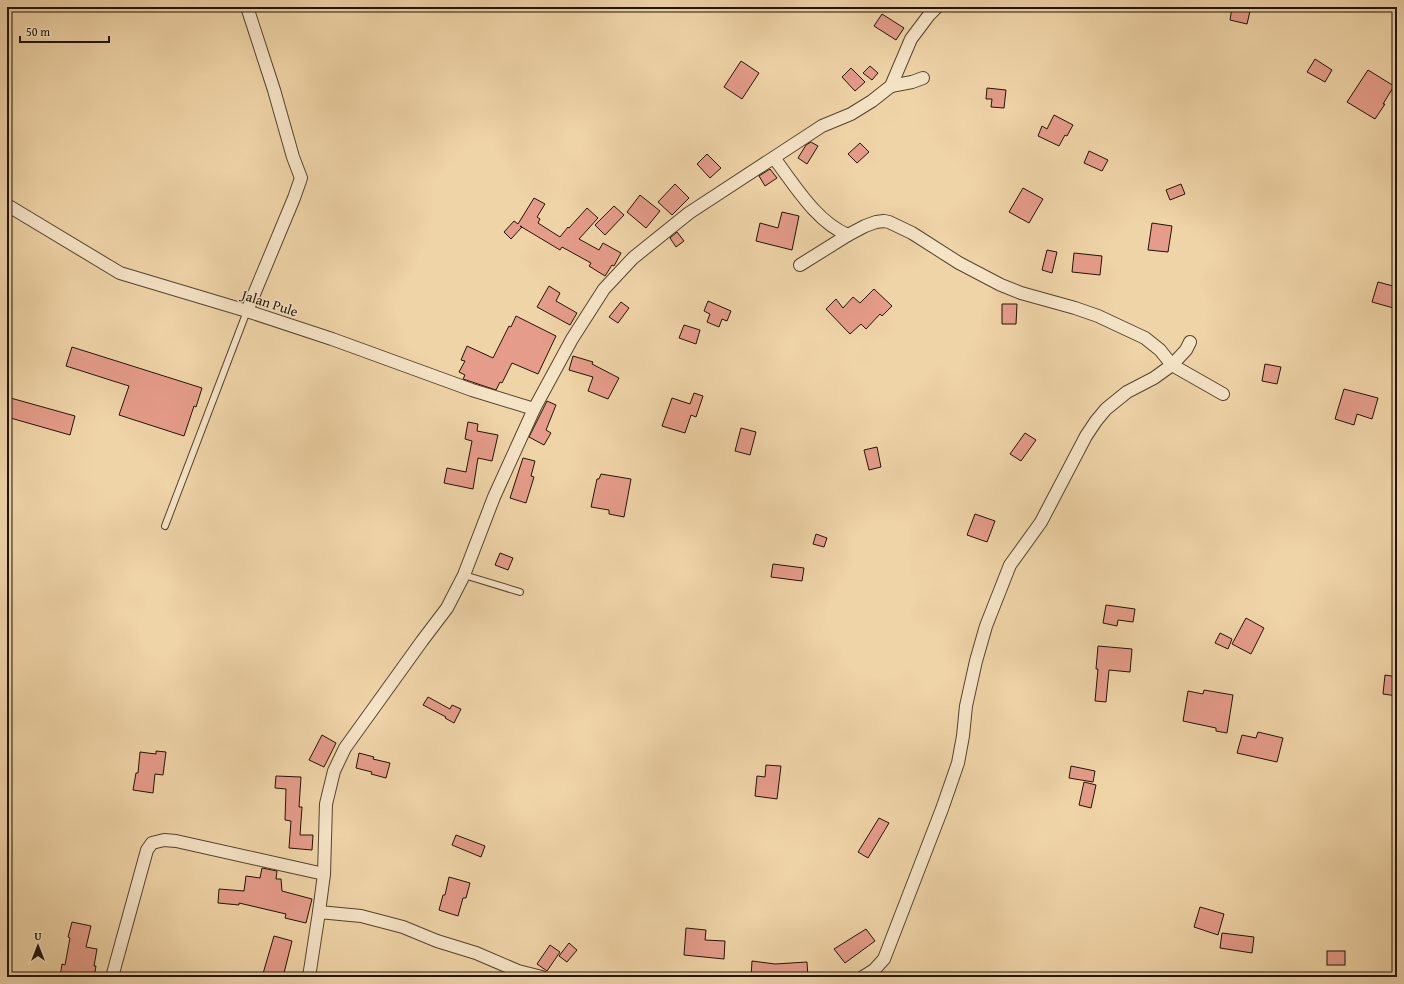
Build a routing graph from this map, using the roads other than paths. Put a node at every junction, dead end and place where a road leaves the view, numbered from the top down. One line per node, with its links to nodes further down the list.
1 (247, 7): 9 (street)
2 (936, 7): 4 (street)
3 (923, 78): 4 (street)
4 (891, 86): 5 (street)
5 (774, 158): 7 (street); 13 (street)
6 (7, 205): 9 (street, Jalan Pule)
7 (848, 235): 8 (street); 11 (street)
8 (800, 265)
9 (247, 311): 13 (street, Jalan Pule); 14 (lane)
10 (1190, 342): 11 (street)
11 (1172, 365): 12 (street); 22 (street)
12 (1223, 394)
13 (534, 409): 15 (street)
14 (165, 526)
15 (464, 575): 16 (lane); 17 (street)
16 (520, 592)
17 (324, 874): 18 (street); 19 (street)
18 (319, 912): 20 (street); 21 (street)
19 (112, 977)
20 (309, 977)
21 (542, 977)
22 (863, 977)

